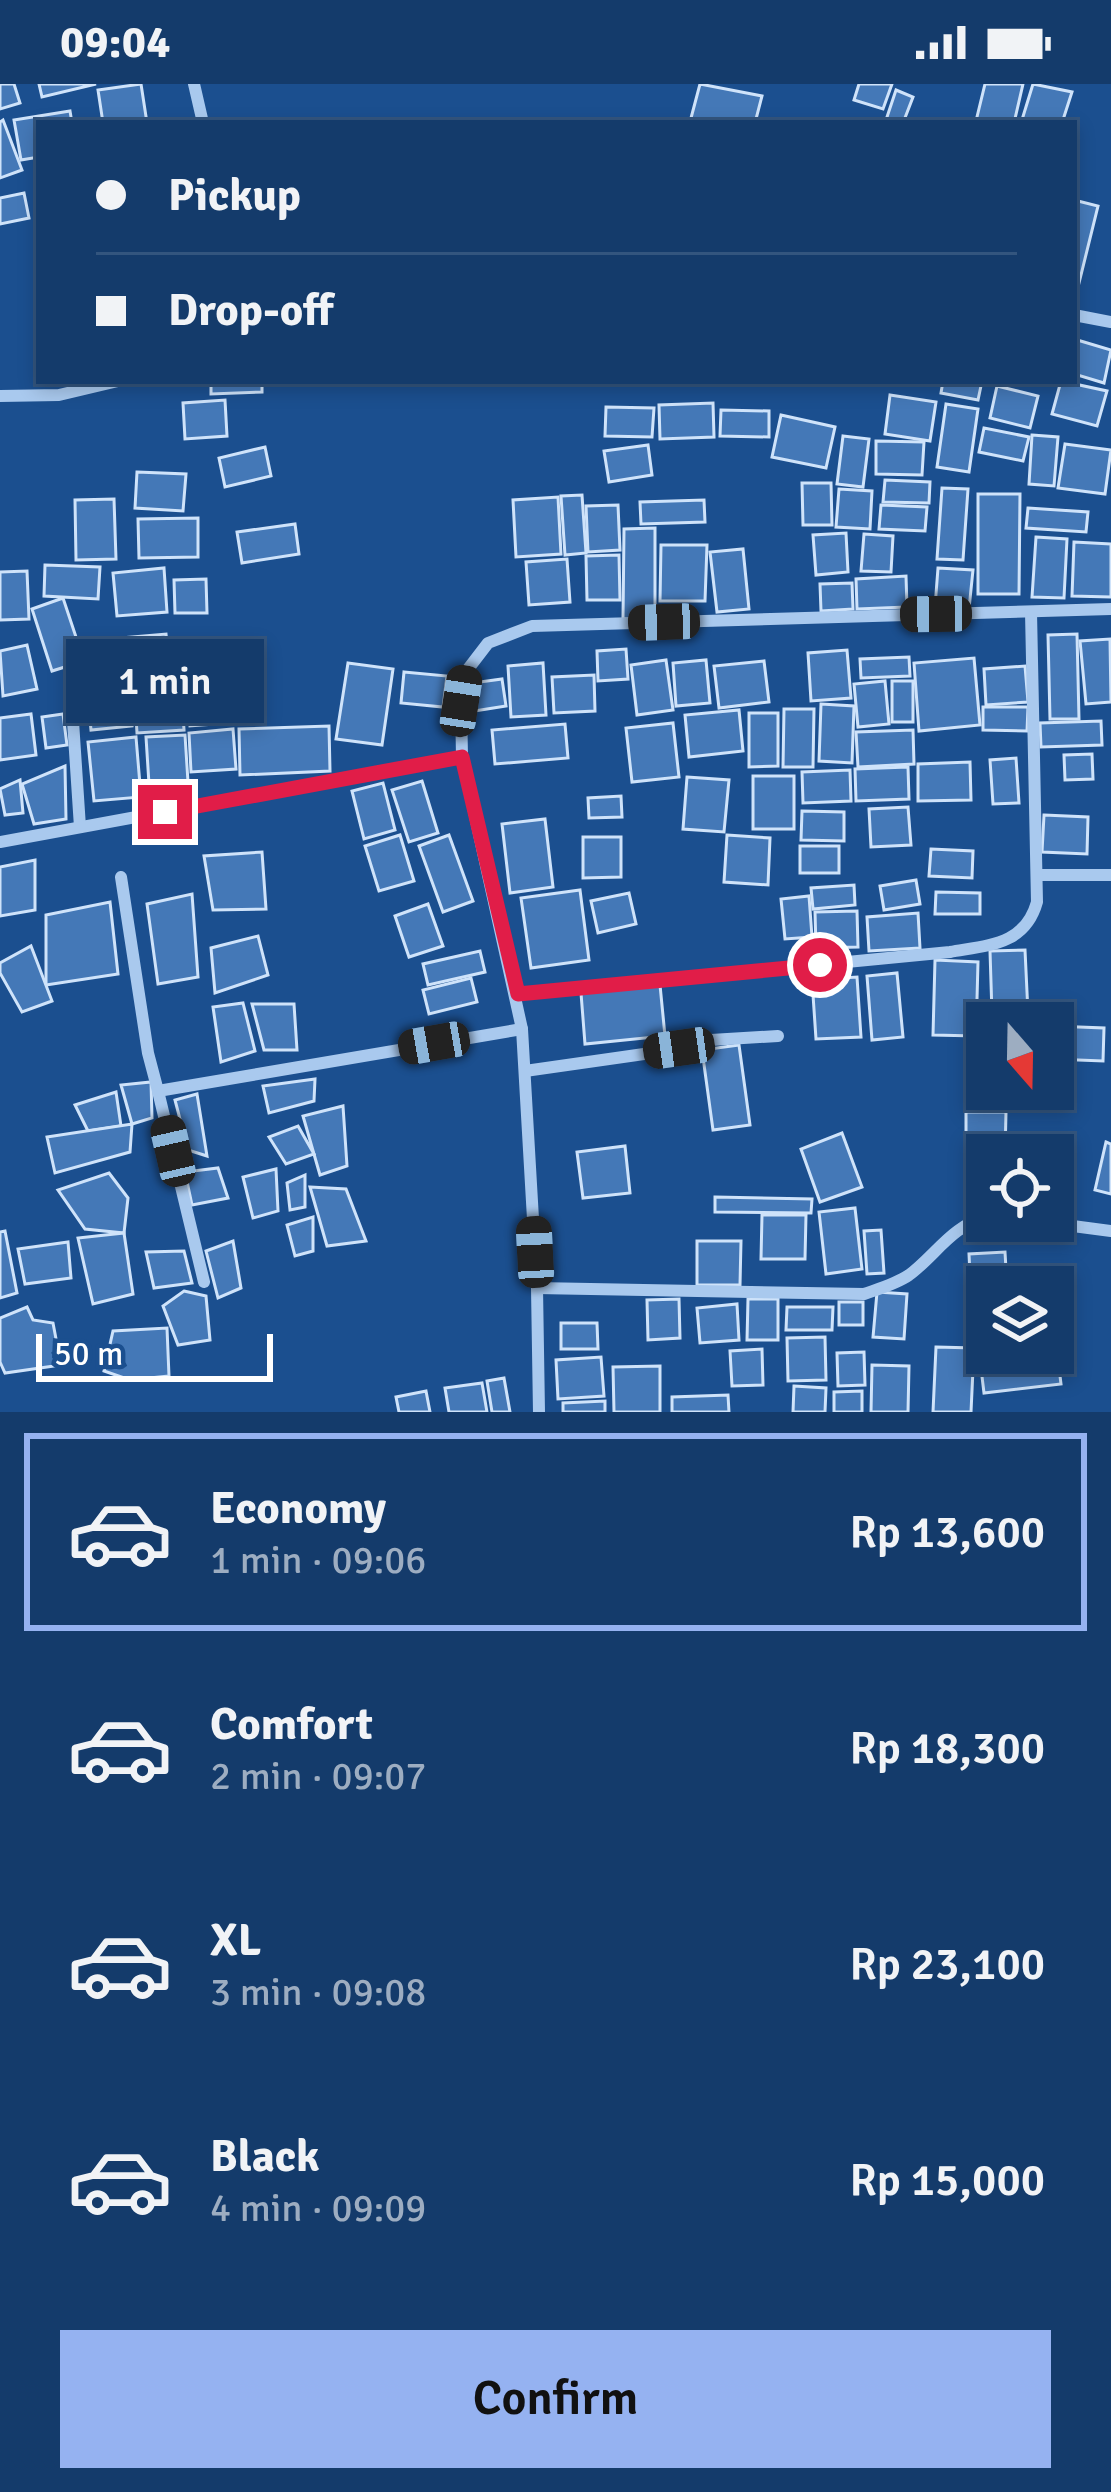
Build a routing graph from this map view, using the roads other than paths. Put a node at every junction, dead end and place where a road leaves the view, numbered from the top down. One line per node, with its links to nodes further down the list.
1 (194, 84): 2 (street)
2 (202, 120)
3 (1077, 316): 4 (street)
4 (1111, 322)
5 (104, 384): 6 (street)
6 (0, 396)
7 (1111, 610): 8 (street)
8 (1031, 612): 10 (street); 13 (street)
9 (70, 676): 11 (street)
10 (462, 757): 11 (street); 16 (street)
11 (80, 827): 12 (street)
12 (0, 842)
13 (1037, 875): 14 (street); 16 (street)
14 (1111, 875)
15 (121, 877): 20 (street)
16 (518, 994): 17 (street)
17 (522, 1029): 19 (street); 20 (street)
18 (778, 1036): 19 (street)
19 (525, 1071): 25 (street)
20 (158, 1091): 24 (street)
21 (966, 1225): 25 (street)
22 (1074, 1226): 23 (street)
23 (1111, 1231)
24 (204, 1282)
25 (537, 1288): 26 (street)
26 (539, 1412)

